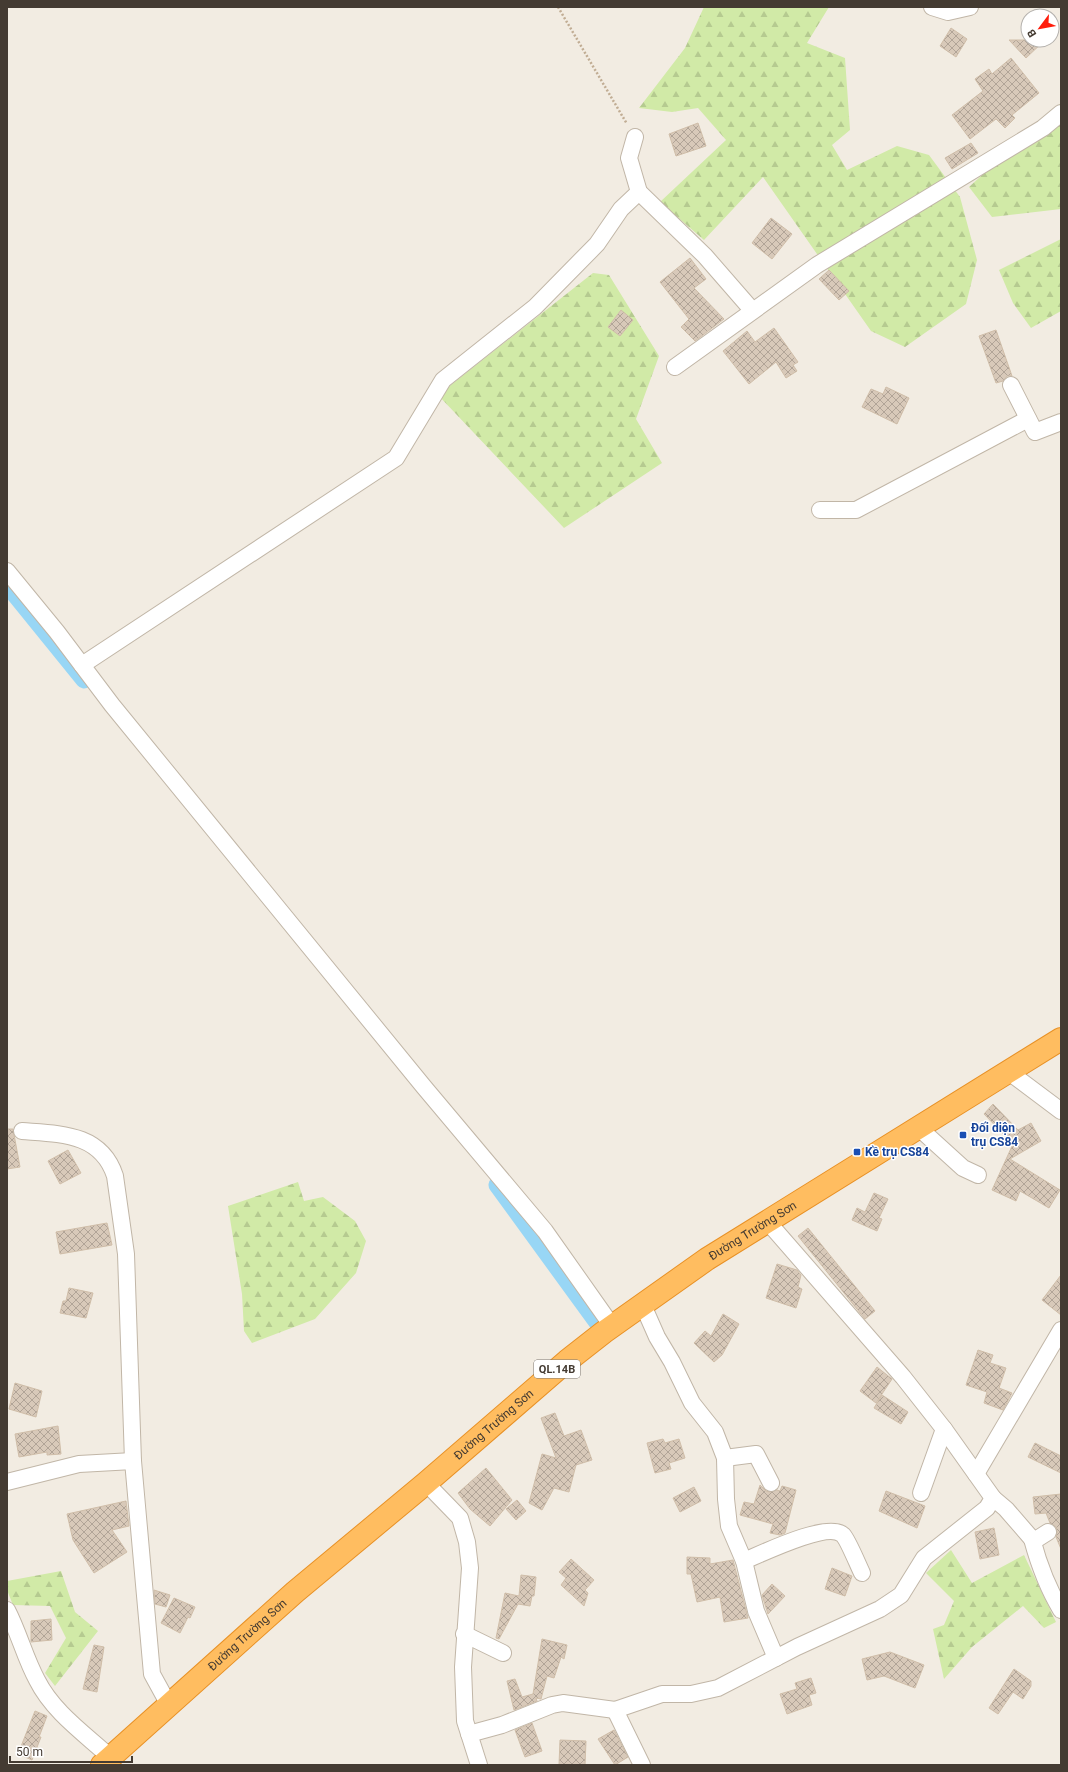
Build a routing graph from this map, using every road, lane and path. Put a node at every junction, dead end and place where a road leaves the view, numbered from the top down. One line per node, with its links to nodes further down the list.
1 (558, 7): 5 (path)
2 (932, 7): 3 (street)
3 (970, 7)
4 (1061, 113): 7 (street)
5 (635, 137): 6 (street)
6 (638, 192): 7 (street); 14 (street)
7 (752, 310): 8 (street)
8 (675, 367)
9 (1011, 386): 10 (street)
10 (1028, 419): 11 (street); 12 (street)
11 (1061, 422)
12 (820, 510)
13 (7, 570): 14 (street)
14 (82, 665): 23 (street)
15 (1061, 1039): 16 (highway, Đường Trường Sơn / QL.14B)
16 (1010, 1072): 17 (street); 18 (highway, Đường Trường Sơn / QL.14B)
17 (1061, 1111)
18 (919, 1128): 20 (street); 21 (highway, Đường Trường Sơn / QL.14B)
19 (22, 1131): 27 (street)
20 (978, 1175)
21 (767, 1221): 22 (highway, Đường Trường Sơn / QL.14B); 25 (street)
22 (642, 1303): 23 (highway, Đường Trường Sơn / QL.14B); 26 (street)
23 (612, 1326): 30 (highway, Đường Trường Sơn / QL.14B)
24 (1061, 1330): 28 (street)
25 (944, 1429): 28 (street); 32 (street)
26 (725, 1458): 31 (street); 36 (street)
27 (133, 1461): 29 (street); 44 (street)
28 (976, 1474): 33 (street)
29 (7, 1482)
30 (426, 1483): 40 (street); 44 (highway, Đường Trường Sơn / QL.14B)
31 (771, 1483)
32 (921, 1493)
33 (993, 1498): 35 (street); 43 (street)
34 (1048, 1532): 35 (street)
35 (1032, 1539): 39 (street)
36 (744, 1561): 37 (street); 43 (street)
37 (862, 1573)
38 (7, 1610): 41 (street)
39 (1061, 1610)
40 (464, 1634): 42 (street); 46 (street)
41 (14, 1639): 47 (street)
42 (503, 1653)
43 (776, 1658): 45 (street)
44 (170, 1705): 47 (highway, Đường Trường Sơn / QL.14B)
45 (615, 1710): 46 (street); 49 (street)
46 (469, 1734): 48 (street)
47 (106, 1761)
48 (479, 1765)
49 (642, 1765)

